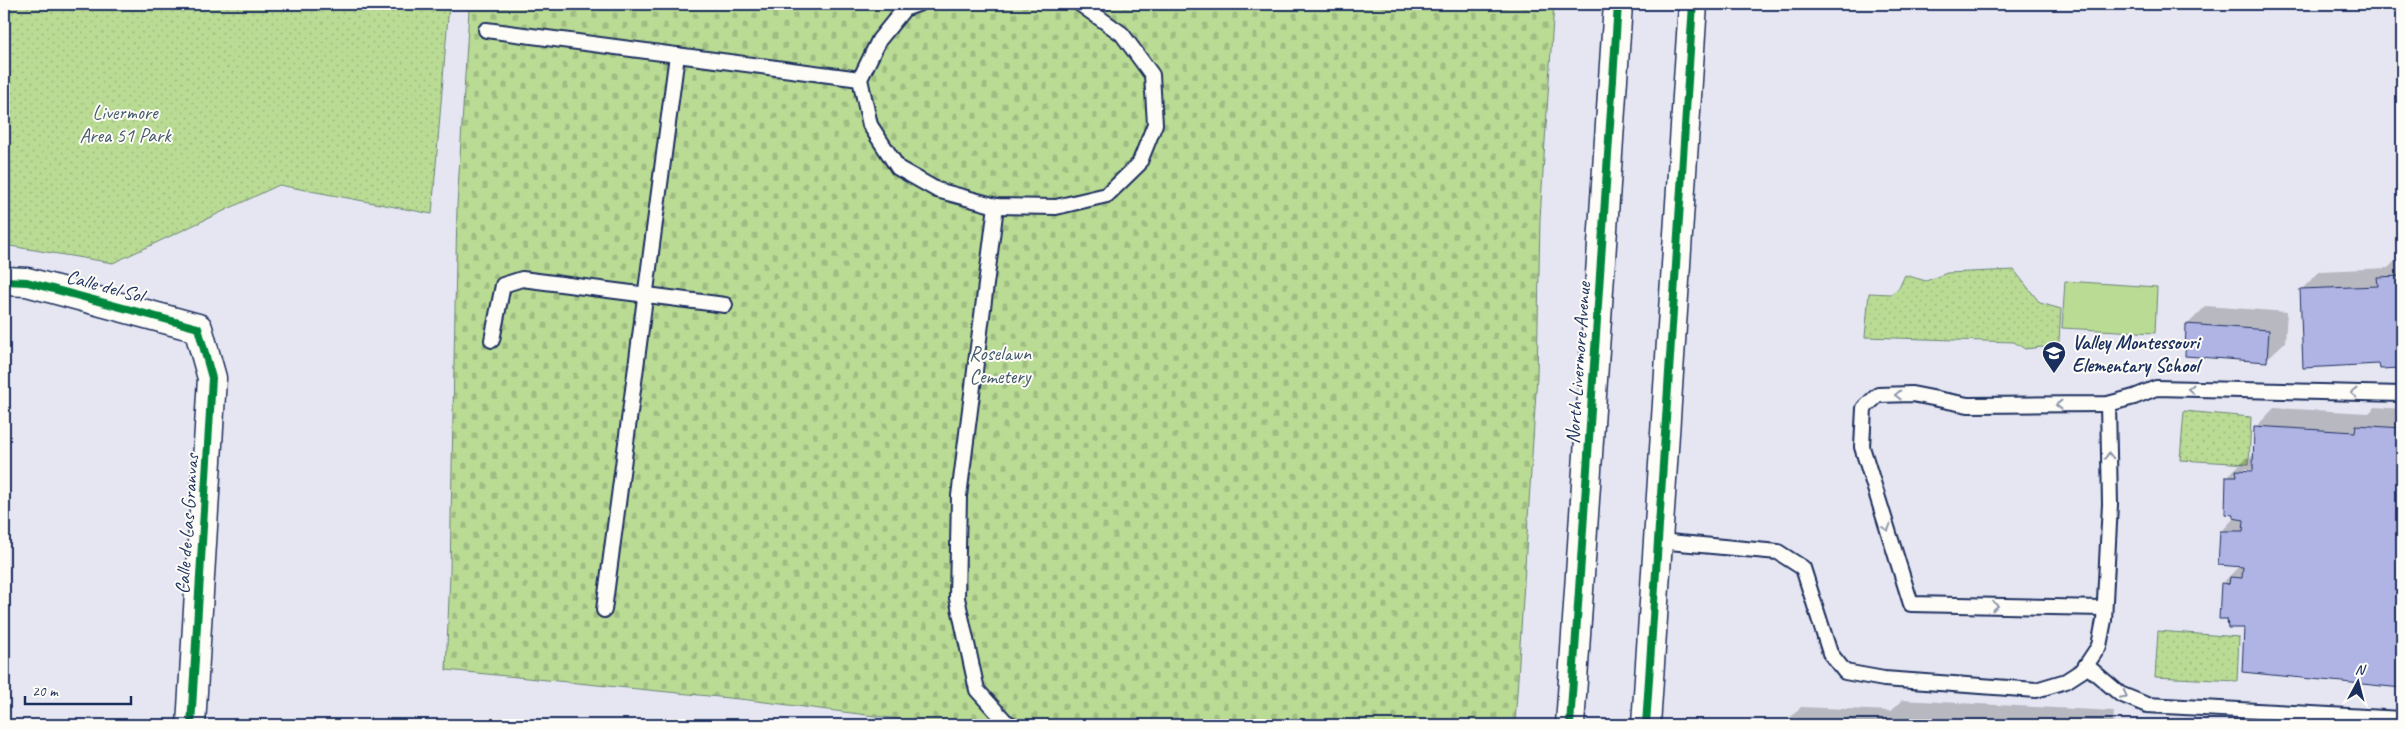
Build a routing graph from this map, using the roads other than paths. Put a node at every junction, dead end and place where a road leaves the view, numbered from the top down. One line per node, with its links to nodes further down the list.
1 (918, 4): 7 (lane)
2 (1080, 4): 8 (lane)
3 (1618, 4): 23 (main road, North Livermore Avenue)
4 (1693, 4): 16 (main road)
5 (486, 30): 6 (lane)
6 (677, 55): 7 (lane); 10 (lane)
7 (860, 79): 8 (lane)
8 (996, 206): 22 (lane)
9 (4, 282): 12 (main road, Calle del Sol)
10 (645, 295): 11 (lane); 13 (lane); 18 (lane)
11 (725, 306)
12 (198, 328): 21 (main road, Calle de Las Granvas)
13 (492, 340)
14 (2402, 394): 15 (lane, one-way to 15)
15 (2108, 404): 17 (lane, one-way to 15); 17 (lane, one-way to 17)
16 (1658, 541): 19 (lane); 24 (main road)
17 (2104, 608): 19 (lane)
18 (604, 610)
19 (2086, 665): 20 (lane, one-way to 20)
20 (2402, 719)
21 (191, 725)
22 (1012, 725)
23 (1570, 725)
24 (1646, 725)

